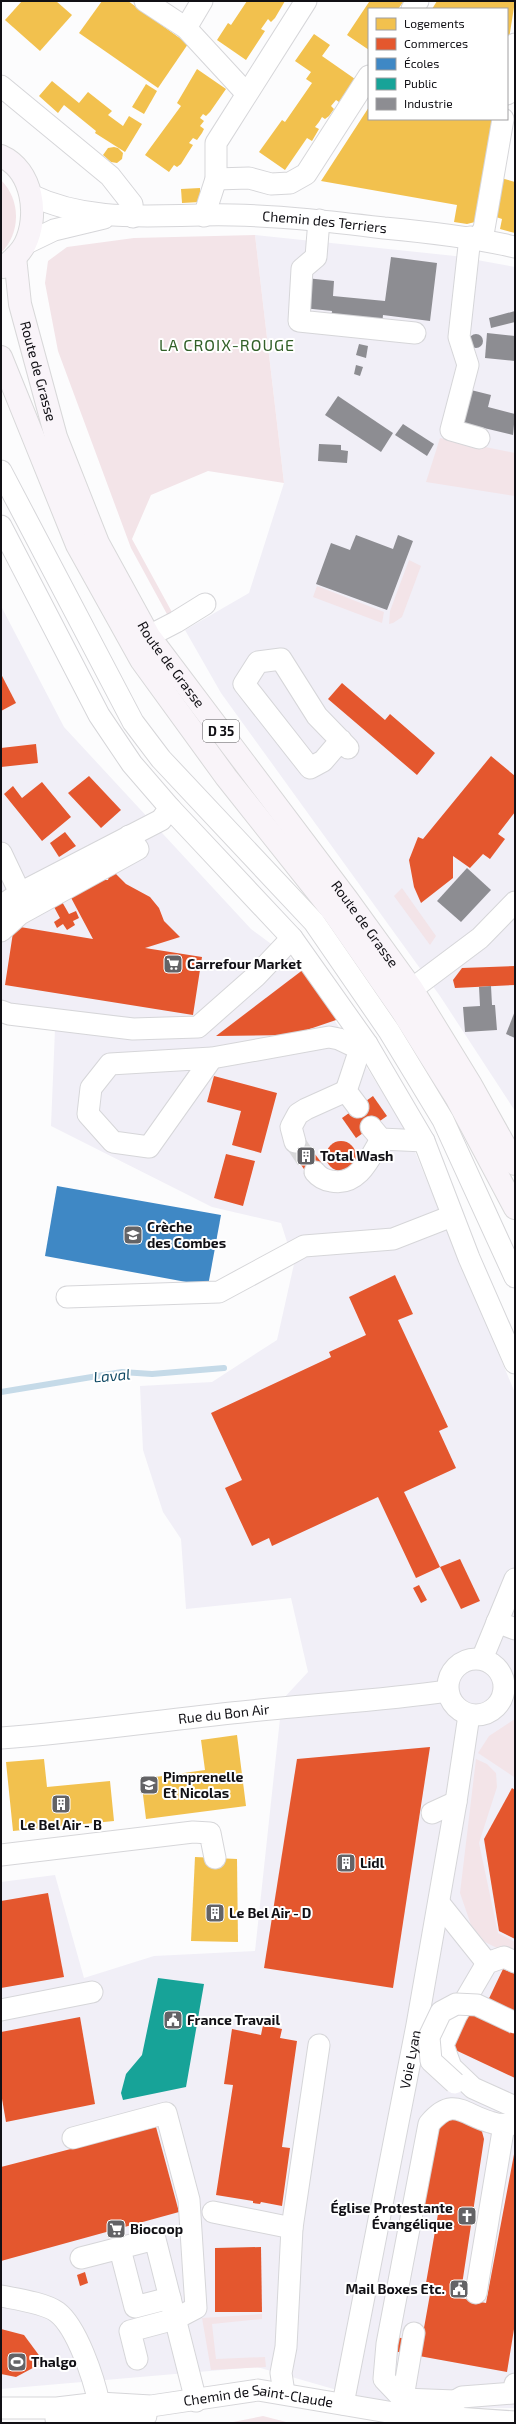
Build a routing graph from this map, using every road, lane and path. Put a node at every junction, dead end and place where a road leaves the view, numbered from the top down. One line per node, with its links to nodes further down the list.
1 (145, 1): 4 (street)
2 (202, 1): 4 (street)
3 (306, 1): 9 (street)
4 (186, 28): 9 (street)
5 (515, 44): 8 (street)
6 (368, 78): 12 (street)
7 (1, 86): 16 (street)
8 (508, 88)
9 (246, 93): 12 (street)
10 (503, 120): 18 (street)
11 (1, 156): 13 (main road)
12 (216, 179): 15 (street)
13 (31, 195): 14 (street, Chemin des Terriers); 20 (main road)
14 (112, 216): 16 (street, Chemin des Terriers); 20 (street, Chemin des Terriers)
15 (204, 216): 16 (street, Chemin des Terriers); 17 (street, Chemin des Terriers)
16 (133, 217)
17 (319, 220): 18 (street, Chemin des Terriers); 21 (street)
18 (474, 238): 19 (street, Chemin des Terriers); 23 (street)
19 (515, 247)
20 (14, 257): 27 (main road, Route de Grasse / D 35)
21 (415, 333)
22 (1, 357): 45 (main road, Route de Grasse / D 35)
23 (479, 438)
24 (1, 471): 47 (street)
25 (1, 526): 29 (street)
26 (205, 604): 27 (street)
27 (149, 636): 37 (main road, Route de Grasse / D 35)
28 (345, 744): 28 (street)
29 (170, 808): 30 (street); 36 (street)
30 (134, 843): 32 (street); 35 (street)
31 (1, 853): 32 (street)
32 (20, 893): 34 (street)
33 (515, 902): 37 (street)
34 (1, 906)
35 (1, 931)
36 (292, 938): 38 (street); 39 (street)
37 (412, 989): 43 (main road, Route de Grasse / D 35)
38 (1, 1011)
39 (364, 1046): 40 (street); 41 (street); 42 (street)
40 (212, 1058): 40 (street)
41 (424, 1141): 44 (street); 46 (street)
42 (295, 1142)
43 (514, 1160)
44 (315, 1172)
45 (515, 1208)
46 (452, 1216): 48 (street); 49 (street)
47 (515, 1277)
48 (67, 1297)
49 (515, 1363)
50 (515, 1579): 51 (street)
51 (509, 1621): 52 (street)
52 (482, 1659): 53 (street); 54 (street)
53 (447, 1691): 55 (street); 56 (street, Rue du Bon Air)
54 (509, 1698): 55 (street)
55 (469, 1715): 57 (street, Voie Lyan)
56 (1, 1738)
57 (456, 1802): 58 (street); 61 (street, Voie Lyan)
58 (432, 1813)
59 (1, 1855): 60 (street)
60 (215, 1858)
61 (439, 1903): 63 (street); 86 (street, Voie Lyan)
62 (515, 1962): 63 (street)
63 (487, 1963): 68 (street)
64 (92, 1992): 65 (street)
65 (1, 2010)
66 (515, 2023): 68 (street, bridge)
67 (319, 2045): 73 (street)
68 (464, 2086): 69 (street)
69 (515, 2107)
70 (510, 2124): 76 (street); 89 (street)
71 (73, 2138): 79 (street)
72 (213, 2212): 73 (street)
73 (292, 2228): 83 (street)
74 (120, 2249): 75 (street); 78 (street); 78 (street)
75 (81, 2258)
76 (476, 2293)
77 (1, 2296): 85 (street)
78 (170, 2298): 79 (street)
79 (175, 2319): 81 (street); 84 (street)
80 (414, 2333): 89 (street)
81 (137, 2359)
82 (515, 2384): 87 (street)
83 (284, 2393): 84 (street, Chemin de Saint-Claude); 86 (street, Chemin de Saint-Claude)
84 (196, 2401): 85 (street, Chemin de Saint-Claude)
85 (99, 2403): 88 (street, Chemin de Saint-Claude)
86 (343, 2404): 89 (street, Chemin de Saint-Claude)
87 (455, 2405): 89 (street, Chemin de Saint-Claude); 91 (street, Chemin de Saint-Claude)
88 (1, 2408)
89 (398, 2412): 90 (street, Chemin de Saint-Claude)
90 (1, 2418)
91 (515, 2422)

